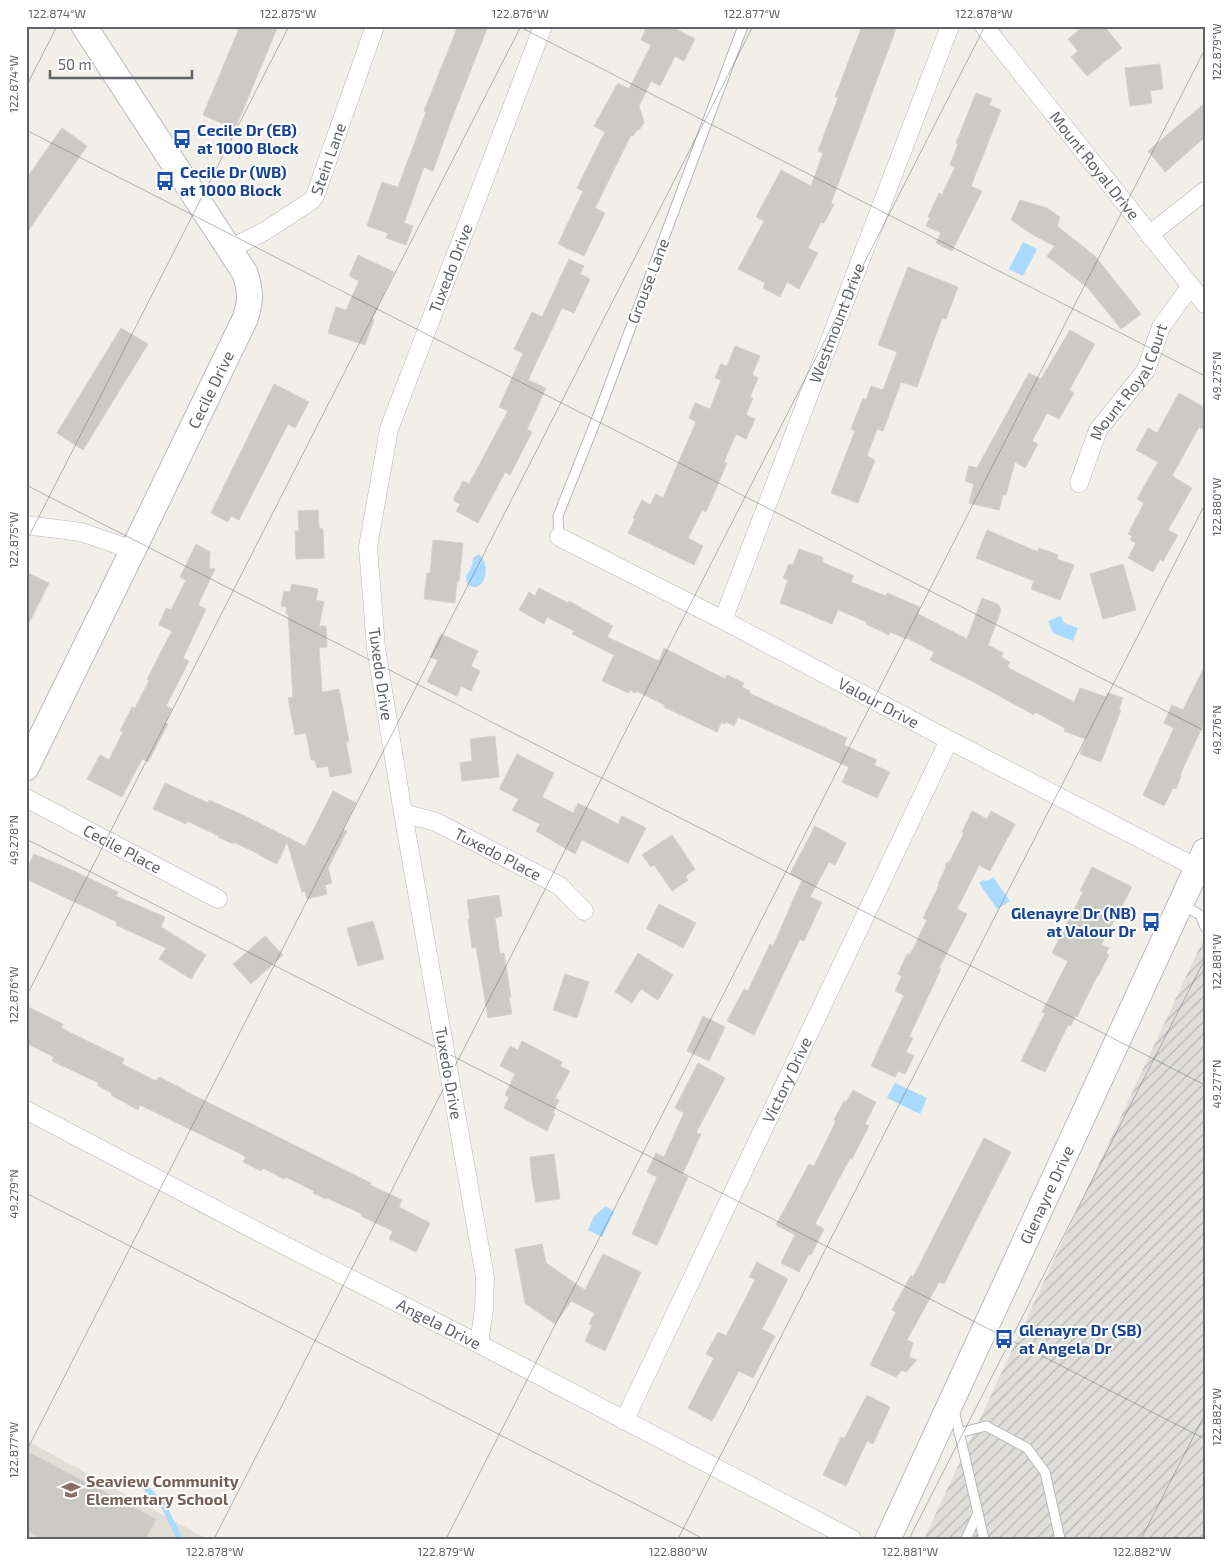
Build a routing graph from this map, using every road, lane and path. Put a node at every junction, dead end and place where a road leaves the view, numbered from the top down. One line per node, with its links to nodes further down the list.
1 (84, 26): 9 (street, Cecile Drive)
2 (375, 26): 9 (street, Stein Lane)
3 (543, 26): 20 (street, Tuxedo Drive)
4 (743, 26): 14 (lane, Grouse Lane)
5 (950, 26): 16 (street, Westmount Drive)
6 (984, 26): 8 (street, Mount Royal Drive)
7 (1205, 190): 8 (street)
8 (1149, 235): 10 (street, Mount Royal Drive)
9 (230, 250): 15 (street, Cecile Drive)
10 (1190, 287): 11 (street, Mount Royal Drive); 12 (street, Mount Royal Court)
11 (1205, 304)
12 (1079, 483)
13 (26, 525): 15 (street)
14 (559, 537): 16 (street, Valour Drive)
15 (134, 550): 18 (street, Cecile Drive)
16 (723, 620): 17 (street, Valour Drive)
17 (949, 740): 21 (street, Valour Drive); 29 (street, Victory Drive)
18 (26, 768)
19 (26, 798): 22 (street, Cecile Place)
20 (403, 813): 24 (street, Tuxedo Place); 27 (street, Tuxedo Drive)
21 (1201, 860): 23 (street, Glenayre Drive)
22 (218, 899)
23 (1180, 904): 25 (lane); 28 (street, Glenayre Drive)
24 (584, 911)
25 (1205, 926)
26 (26, 1110): 27 (street, Angela Drive)
27 (479, 1344): 29 (street, Angela Drive)
28 (952, 1400): 30 (lane); 33 (street, Glenayre Drive)
29 (624, 1421): 32 (street, Angela Drive)
30 (960, 1433): 31 (lane); 36 (lane)
31 (978, 1513): 34 (lane); 35 (lane)
32 (852, 1539)
33 (888, 1539)
34 (966, 1539)
35 (984, 1539)
36 (1060, 1539)

